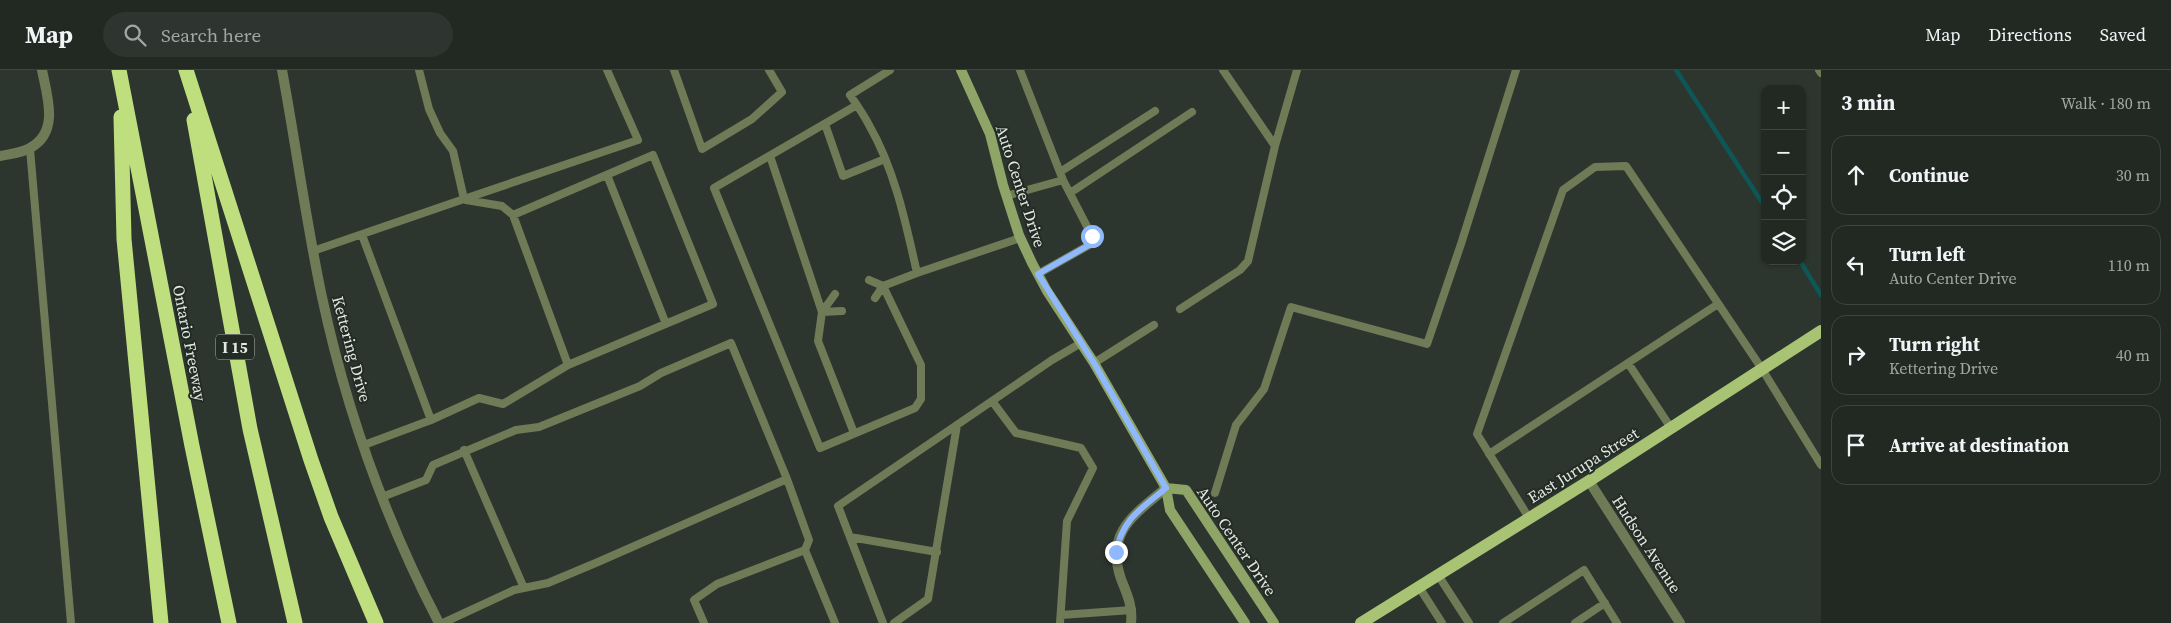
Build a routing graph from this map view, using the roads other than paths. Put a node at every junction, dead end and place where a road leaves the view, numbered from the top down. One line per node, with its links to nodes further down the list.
1 (42, 70): 20 (street)
2 (186, 70): 78 (highway, I 15); 79 (highway)
3 (282, 70): 32 (street, Kettering Drive)
4 (419, 70): 28 (lane)
5 (607, 70): 28 (lane)
6 (674, 70): 7 (lane)
7 (768, 70)
8 (890, 70): 15 (lane)
9 (1020, 70): 25 (lane)
10 (1223, 70): 19 (lane)
11 (1297, 70): 19 (lane)
12 (1516, 70): 63 (lane)
13 (119, 71): 76 (highway); 77 (highway, Ontario Freeway)
14 (964, 71): 27 (street, Auto Center Drive)
15 (857, 105): 18 (lane); 23 (lane)
16 (1155, 111): 25 (lane)
17 (1192, 112): 26 (lane)
18 (825, 124): 22 (lane); 23 (lane)
19 (1275, 146): 40 (lane)
20 (30, 149): 21 (street); 75 (lane)
21 (0, 156)
22 (770, 156): 42 (lane); 55 (lane)
23 (885, 159): 33 (lane)
24 (607, 175): 29 (lane); 43 (lane); 43 (lane)
25 (1061, 176): 26 (lane); 27 (lane)
26 (1070, 193): 34 (lane)
27 (1006, 196): 31 (street, Auto Center Drive)
28 (464, 200): 29 (lane); 30 (lane)
29 (513, 214): 49 (lane)
30 (362, 235): 32 (lane); 52 (lane)
31 (1020, 238): 33 (lane); 34 (street, Auto Center Drive)
32 (314, 251): 56 (street, Kettering Drive)
33 (917, 273): 36 (lane)
34 (1038, 274): 46 (street, Auto Center Drive)
35 (869, 280): 36 (lane)
36 (883, 286): 38 (lane); 55 (lane)
37 (835, 294): 42 (lane)
38 (875, 298)
39 (1718, 304): 48 (lane); 50 (lane); 58 (lane)
40 (1180, 309)
41 (842, 311): 42 (lane)
42 (822, 312): 55 (lane)
43 (666, 324): 49 (lane)
44 (1154, 325): 47 (lane)
45 (1818, 333): 50 (main road, East Jurupa Street)
46 (1081, 343): 47 (street, Auto Center Drive); 51 (lane)
47 (1094, 363): 62 (street, Auto Center Drive)
48 (1628, 363): 54 (lane); 58 (lane)
49 (568, 365): 52 (lane)
50 (1762, 370): 54 (main road, East Jurupa Street); 59 (lane)
51 (992, 401): 53 (lane); 74 (lane)
52 (431, 420): 56 (lane)
53 (957, 425): 66 (lane); 68 (lane)
54 (1671, 428): 61 (main road, East Jurupa Street)
55 (854, 433)
56 (364, 445): 64 (street, Kettering Drive)
57 (464, 450): 60 (lane); 64 (lane); 71 (lane)
58 (1489, 454): 65 (lane)
59 (1821, 465)
60 (787, 479): 67 (lane); 71 (lane)
61 (1589, 481): 65 (main road, East Jurupa Street); 95 (street, Hudson Avenue)
62 (1166, 488): 73 (street); 87 (street, Auto Center Drive); 88 (street, Auto Center Drive)
63 (1215, 493)
64 (382, 497): 80 (street, Kettering Drive)
65 (1529, 518): 69 (main road, East Jurupa Street)
66 (850, 537): 68 (lane); 84 (lane)
67 (805, 550): 82 (lane); 83 (lane)
68 (937, 552): 85 (lane)
69 (1438, 575): 70 (main road, East Jurupa Street); 91 (lane)
70 (1419, 587): 89 (main road, East Jurupa Street); 90 (lane)
71 (524, 588): 81 (lane)
72 (1604, 603): 92 (lane); 93 (lane); 94 (lane)
73 (1132, 610): 74 (lane); 86 (street)
74 (1061, 619)
75 (71, 623)
76 (160, 623)
77 (230, 623)
78 (294, 623)
79 (376, 623)
80 (439, 623)
81 (443, 623)
82 (704, 623)
83 (834, 623)
84 (883, 623)
85 (894, 623)
86 (1131, 623)
87 (1245, 623)
88 (1274, 623)
89 (1361, 623)
90 (1442, 623)
91 (1469, 623)
92 (1503, 623)
93 (1575, 623)
94 (1617, 623)
95 (1680, 623)

